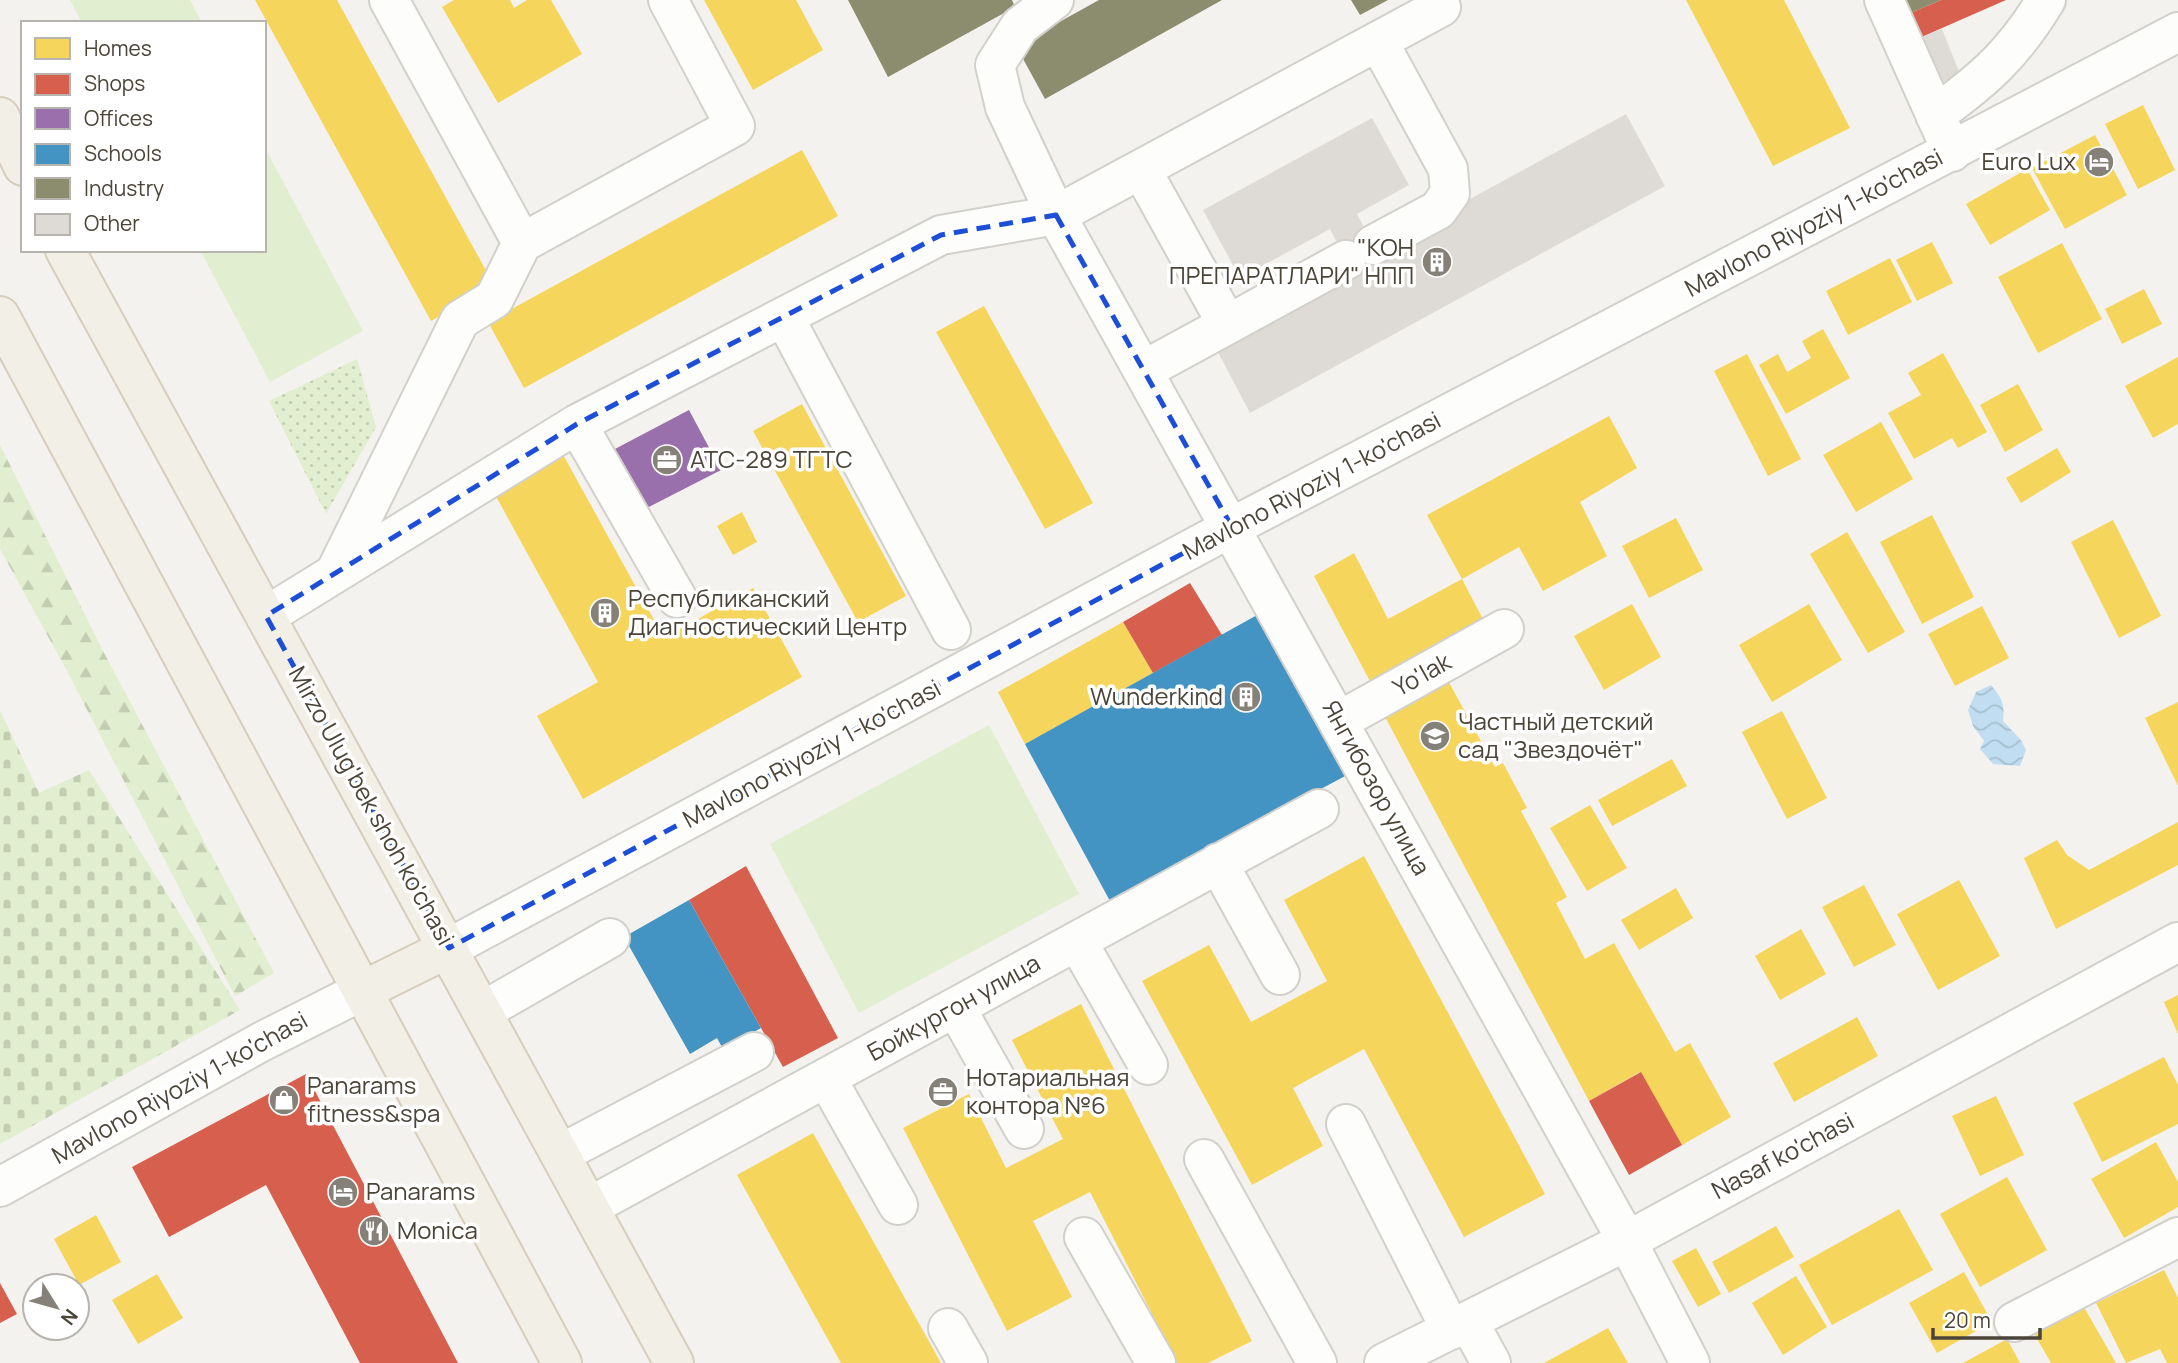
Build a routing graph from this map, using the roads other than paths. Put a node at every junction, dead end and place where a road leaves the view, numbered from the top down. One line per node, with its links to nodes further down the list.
1 (389, 0): 15 (street)
2 (668, 0): 15 (street)
3 (1054, 0): 14 (street, Янгибозор улица)
4 (1884, 0): 9 (street)
5 (2046, 0): 9 (street)
6 (1441, 7): 8 (street)
7 (2178, 32): 11 (street, Mavlono Riyoziy 1-ko'chasi)
8 (1378, 41): 13 (street); 19 (street)
9 (1935, 115): 11 (street)
10 (0, 117): 12 (main road)
11 (1952, 152): 22 (street, Mavlono Riyoziy 1-ko'chasi)
12 (21, 162)
13 (1141, 169): 14 (street); 19 (street)
14 (1056, 215): 18 (street); 20 (street, Янгибозор улица)
15 (522, 243): 23 (street)
16 (66, 252): 25 (main road, Mirzo Ulug'bek shoh ko'chasi)
17 (0, 316): 36 (main road)
18 (784, 317): 21 (street); 27 (street)
19 (1227, 324): 20 (street)
20 (1144, 370): 22 (street, Янгибозор улица)
21 (577, 424): 23 (street); 24 (street)
22 (1232, 527): 28 (street, Янгибозор улица); 34 (street, Mavlono Riyoziy 1-ko'chasi)
23 (335, 573): 25 (street)
24 (677, 598)
25 (266, 616): 34 (main road, Mirzo Ulug'bek shoh ko'chasi)
26 (1504, 629): 28 (street, Yo'lak)
27 (951, 630)
28 (1339, 721): 51 (street, Янгибозор улица)
29 (1319, 809): 30 (street, Бойкургон улица)
30 (1218, 863): 32 (street, Бойкургон улица); 35 (street)
31 (610, 938): 38 (street)
32 (1077, 941): 37 (street, Бойкургон улица); 40 (street)
33 (2178, 942): 51 (street, Nasaf ko'chasi)
34 (449, 948): 36 (main road); 38 (main road, Mirzo Ulug'bek shoh ko'chasi)
35 (1280, 975)
36 (362, 991): 46 (street, Mavlono Riyoziy 1-ko'chasi); 55 (main road)
37 (956, 1008): 41 (street, Бойкургон улица); 43 (street)
38 (484, 1011): 44 (main road, Mirzo Ulug'bek shoh ko'chasi)
39 (754, 1052): 44 (street)
40 (1148, 1065)
41 (827, 1079): 47 (street); 48 (street, Бойкургон улица)
42 (1346, 1124): 53 (street)
43 (1024, 1129)
44 (560, 1154): 48 (main road, Mirzo Ulug'bek shoh ko'chasi)
45 (1204, 1159): 59 (street)
46 (0, 1187)
47 (898, 1205)
48 (589, 1207): 56 (main road, Mirzo Ulug'bek shoh ko'chasi)
49 (1084, 1237): 58 (street)
50 (2178, 1237): 52 (street)
51 (1627, 1241): 53 (street, Nasaf ko'chasi); 62 (street, Янгибозор улица)
52 (2014, 1321)
53 (1459, 1325): 60 (street, Nasaf ko'chasi); 61 (street)
54 (948, 1328): 57 (street)
55 (562, 1363)
56 (674, 1363)
57 (968, 1363)
58 (1156, 1363)
59 (1317, 1363)
60 (1384, 1363)
61 (1491, 1363)
62 (1690, 1363)

